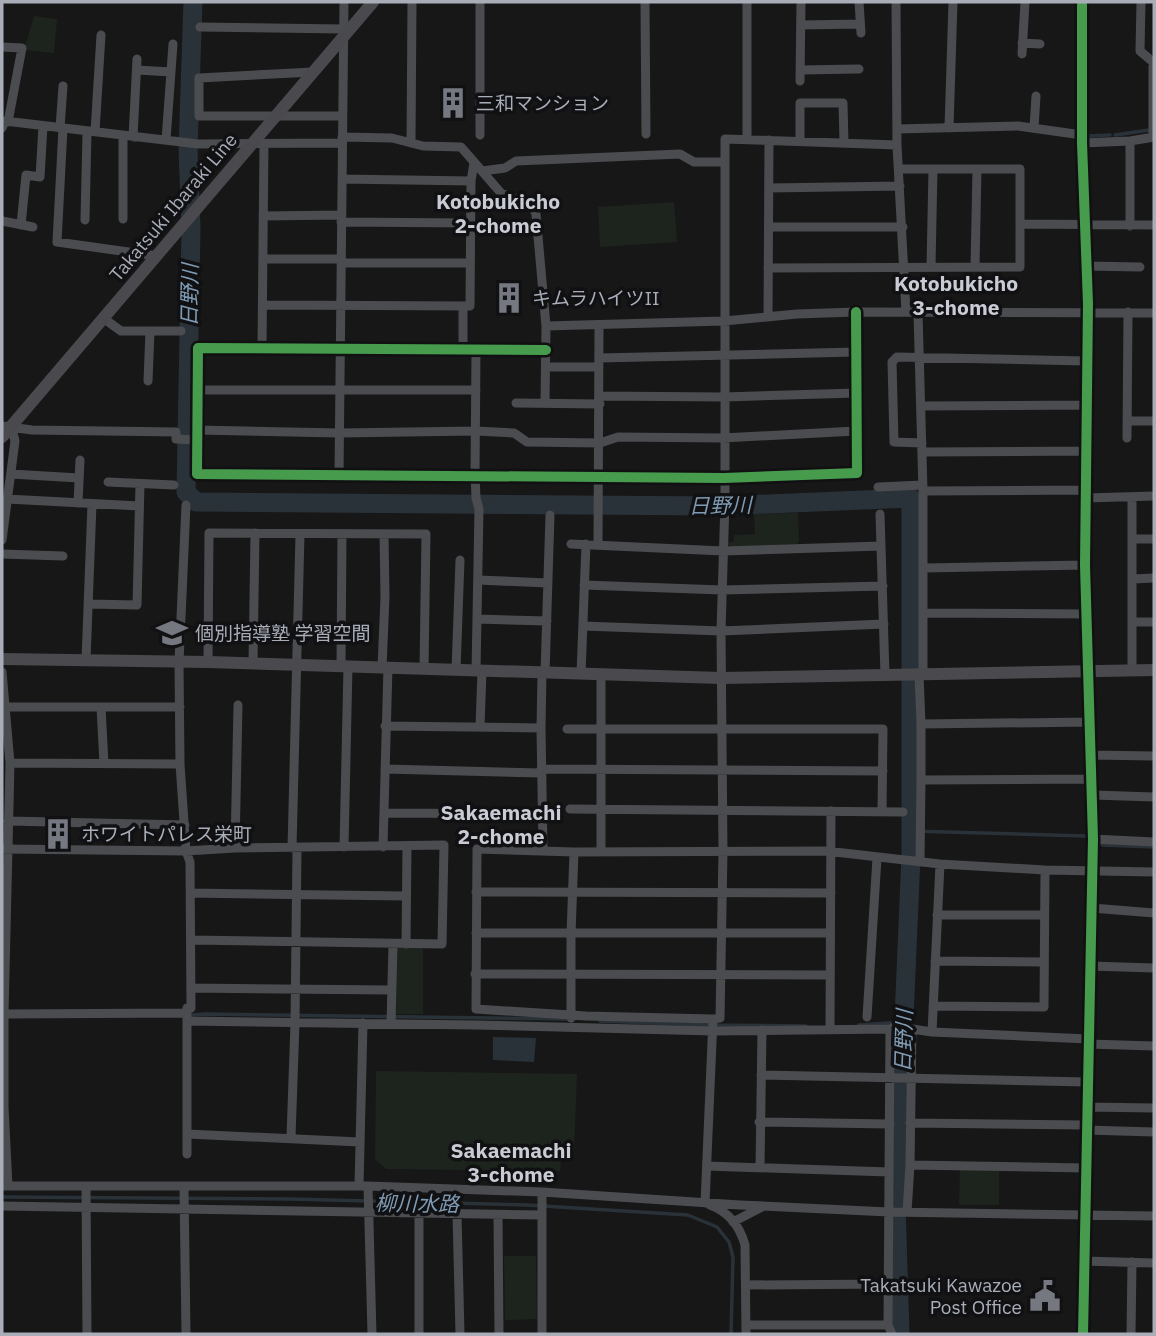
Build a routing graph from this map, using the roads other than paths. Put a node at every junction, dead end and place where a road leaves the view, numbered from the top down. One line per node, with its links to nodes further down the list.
1 (344, 2): 16 (street)
2 (373, 2): 16 (street, Takatsuki Ibaraki Line)
3 (412, 2): 52 (street)
4 (480, 2): 42 (street)
5 (645, 2): 41 (street)
6 (747, 2): 45 (street)
7 (801, 2): 14 (street)
8 (859, 2): 14 (street)
9 (896, 2): 39 (street)
10 (953, 2): 37 (street)
11 (1025, 2): 18 (street)
12 (1082, 2): 46 (street)
13 (1141, 2): 44 (street)
14 (801, 24): 24 (street)
15 (200, 27): 16 (street)
16 (342, 34): 28 (street, Takatsuki Ibaraki Line); 32 (street)
17 (101, 35): 40 (street)
18 (1023, 43): 20 (street); 22 (street)
19 (173, 44): 27 (street)
20 (1040, 44)
21 (2, 47): 34 (street)
22 (1022, 54)
23 (137, 59): 26 (street)
24 (801, 69): 25 (street); 29 (street)
25 (859, 69)
26 (137, 70): 27 (street); 43 (street)
27 (171, 72): 47 (street)
28 (313, 72): 33 (street, Takatsuki Ibaraki Line); 33 (street)
29 (800, 81)
30 (63, 86): 36 (street)
31 (1036, 96): 38 (street)
32 (342, 116): 33 (street); 48 (street)
33 (275, 117): 54 (street, Takatsuki Ibaraki Line)
34 (5, 125): 35 (street)
35 (43, 126): 36 (street); 74 (street)
36 (62, 128): 40 (street); 80 (street)
37 (949, 128): 38 (street); 39 (street)
38 (1034, 128): 46 (street)
39 (897, 130): 55 (street)
40 (91, 132): 43 (street); 69 (street)
41 (646, 134)
42 (480, 135)
43 (128, 136): 47 (street); 68 (street)
44 (1154, 137): 51 (street)
45 (747, 139): 49 (street); 56 (street)
46 (1082, 139): 51 (street); 72 (street)
47 (166, 140): 54 (street)
48 (342, 140): 52 (street); 54 (street); 62 (street)
49 (769, 140): 50 (street); 65 (street)
50 (800, 141): 53 (street); 53 (street)
51 (1130, 141): 76 (street)
52 (411, 143): 57 (street)
53 (844, 143): 55 (street)
54 (258, 144): 66 (street); 80 (street, Takatsuki Ibaraki Line)
55 (897, 145): 58 (street)
56 (725, 162): 61 (street); 101 (street)
57 (474, 163): 61 (street); 63 (street)
58 (900, 169): 59 (street); 64 (street)
59 (933, 169): 60 (street); 86 (street)
60 (977, 169): 73 (street); 87 (street)
61 (482, 171): 103 (street)
62 (342, 179): 63 (street); 67 (street)
63 (471, 181): 71 (street)
64 (900, 186): 65 (street); 79 (street)
65 (769, 188): 78 (street)
66 (264, 216): 67 (street); 81 (street)
67 (341, 218): 71 (street); 82 (street)
68 (123, 219)
69 (85, 220)
70 (2, 221): 74 (street)
71 (471, 223): 83 (street)
72 (1085, 223): 73 (street); 76 (street); 84 (street)
73 (1020, 224): 87 (street)
74 (21, 225): 77 (street)
75 (1154, 225): 76 (street)
76 (1130, 226)
77 (33, 227)
78 (769, 227): 79 (street); 89 (street)
79 (903, 227): 85 (street)
80 (157, 256): 100 (street, Takatsuki Ibaraki Line)
81 (263, 259): 82 (street); 90 (street)
82 (341, 261): 83 (street); 91 (street)
83 (470, 263): 92 (street)
84 (1086, 266): 88 (street); 96 (street)
85 (905, 267): 86 (street); 89 (street); 94 (street)
86 (931, 267): 87 (street)
87 (975, 267)
88 (1140, 267)
89 (768, 268): 99 (street)
90 (263, 305): 91 (street); 106 (street)
91 (341, 305): 92 (street); 107 (street)
92 (463, 306): 108 (street)
93 (856, 312): 94 (street); 99 (street); 111 (street)
94 (906, 313): 95 (street)
95 (918, 313): 96 (street); 113 (street)
96 (1088, 313): 97 (street); 114 (street)
97 (1128, 313): 98 (street); 128 (street)
98 (1154, 313)
99 (768, 317): 101 (street)
100 (103, 318): 104 (street); 130 (street, Takatsuki Ibaraki Line)
101 (724, 321): 102 (street); 112 (street)
102 (599, 325): 103 (street); 115 (street)
103 (546, 326): 110 (street)
104 (150, 331): 105 (street); 117 (street)
105 (181, 331)
106 (262, 347): 107 (street); 118 (street)
107 (340, 348): 108 (street); 119 (street)
108 (463, 350): 109 (street)
109 (476, 350): 110 (street); 120 (street)
110 (546, 350): 116 (street)
111 (856, 352): 112 (street); 121 (street)
112 (724, 356): 115 (street); 122 (street)
113 (919, 358): 114 (street); 127 (street); 139 (street)
114 (1086, 360): 126 (street)
115 (599, 362): 116 (street); 123 (street)
116 (547, 367): 125 (street)
117 (148, 381)
118 (197, 390): 119 (street); 134 (street)
119 (340, 390): 120 (street); 133 (street)
120 (476, 390): 131 (street)
121 (856, 393): 122 (street); 132 (street)
122 (724, 397): 123 (street); 136 (street)
123 (599, 400): 125 (street); 138 (street)
124 (516, 403): 125 (street)
125 (545, 403)
126 (1086, 405): 127 (street); 140 (street)
127 (921, 406): 139 (street)
128 (1128, 421): 129 (street); 137 (street)
129 (1154, 421)
130 (7, 426): 134 (street); 135 (street, Takatsuki Ibaraki Line); 142 (street)
131 (476, 431): 133 (street); 138 (street); 144 (street)
132 (856, 431): 136 (street); 147 (street)
133 (340, 433): 134 (street); 143 (street)
134 (197, 435): 143 (street)
135 (2, 437)
136 (723, 438): 138 (street); 147 (street)
137 (1127, 438)
138 (600, 443): 145 (street)
139 (922, 447): 140 (street); 152 (street)
140 (1085, 451): 153 (street)
141 (80, 460): 146 (street)
142 (11, 474): 146 (street); 156 (street)
143 (339, 475): 144 (street)
144 (475, 475): 145 (street); 182 (street)
145 (600, 477): 147 (street); 172 (street)
146 (79, 478): 157 (street)
147 (724, 478): 174 (street)
148 (108, 482): 149 (street)
149 (140, 484): 150 (street); 160 (street)
150 (174, 485)
151 (878, 487): 152 (street)
152 (923, 488): 153 (street); 179 (street)
153 (1085, 494): 155 (street); 178 (street)
154 (1154, 496): 155 (street)
155 (1132, 497): 167 (street)
156 (7, 499): 157 (street); 169 (street)
157 (78, 503): 158 (street)
158 (92, 504): 160 (street); 187 (street)
159 (186, 505): 199 (street)
160 (139, 506): 187 (street)
161 (880, 514): 173 (street)
162 (550, 515): 183 (street)
163 (255, 533): 164 (street); 200 (street); 201 (street)
164 (300, 534): 165 (street); 202 (street)
165 (342, 534): 166 (street); 203 (street)
166 (384, 534): 204 (street); 205 (street)
167 (1132, 539): 168 (street); 181 (street)
168 (1154, 539)
169 (2, 540)
170 (571, 544): 171 (street)
171 (586, 544): 172 (street); 184 (street)
172 (598, 545): 174 (street)
173 (881, 546): 174 (street); 185 (street)
174 (723, 551): 186 (street)
175 (2, 554): 176 (street)
176 (64, 556)
177 (460, 560): 206 (street)
178 (1085, 565): 179 (street); 189 (street)
179 (924, 568): 188 (street)
180 (1154, 578): 181 (street)
181 (1133, 579): 192 (street)
182 (478, 580): 183 (street); 190 (street)
183 (548, 583): 191 (street)
184 (584, 585): 186 (street); 195 (street)
185 (883, 586): 186 (street); 194 (street)
186 (722, 590): 196 (street)
187 (89, 604): 198 (street)
188 (923, 614): 189 (street); 214 (street)
189 (1087, 614): 211 (street)
190 (477, 619): 191 (street); 208 (street)
191 (547, 621): 212 (street)
192 (1133, 622): 193 (street); 209 (street)
193 (1154, 622)
194 (884, 624): 196 (street); 216 (street)
195 (583, 626): 196 (street); 213 (street)
196 (721, 631): 217 (street)
197 (2, 659): 198 (street)
198 (86, 660): 199 (street)
199 (179, 662): 200 (street); 221 (street)
200 (208, 662): 201 (street)
201 (253, 664): 202 (street)
202 (296, 665): 203 (street); 260 (street)
203 (345, 666): 204 (street); 257 (street)
204 (385, 667): 205 (street); 224 (street)
205 (425, 669): 206 (street)
206 (456, 670): 208 (street)
207 (1154, 670): 209 (street)
208 (479, 671): 212 (street); 225 (street)
209 (1132, 671): 211 (street)
210 (2, 672): 219 (street)
211 (1089, 672): 214 (street); 222 (street)
212 (544, 673): 213 (street); 228 (street)
213 (581, 674): 215 (street)
214 (921, 674): 216 (street); 223 (street)
215 (601, 675): 217 (street); 226 (street)
216 (886, 675): 217 (street)
217 (721, 678): 227 (street)
218 (238, 705): 259 (street)
219 (5, 706): 220 (street); 232 (street)
220 (101, 706): 221 (street); 233 (street)
221 (180, 706): 234 (street)
222 (1090, 722): 223 (street); 230 (street)
223 (921, 724): 241 (street)
224 (385, 726): 225 (street); 235 (street)
225 (480, 727): 228 (street)
226 (601, 727): 227 (street); 229 (street); 236 (street)
227 (722, 727): 237 (street); 239 (street)
228 (541, 728): 238 (street)
229 (567, 729)
230 (1091, 755): 231 (street); 240 (street)
231 (1154, 757)
232 (10, 763): 233 (street); 252 (street)
233 (104, 764): 234 (street)
234 (180, 764): 253 (street)
235 (385, 769): 238 (street); 250 (street)
236 (601, 769): 237 (street); 238 (street); 245 (street)
237 (722, 770): 239 (street); 246 (street)
238 (541, 771): 251 (street)
239 (883, 771): 248 (street)
240 (1092, 779): 241 (street); 242 (street)
241 (921, 780): 269 (street)
242 (1093, 795): 243 (street); 254 (street)
243 (1154, 797)
244 (569, 809): 245 (street)
245 (601, 810): 246 (street); 266 (street)
246 (722, 811): 247 (street); 264 (street)
247 (831, 811): 248 (street); 267 (street)
248 (882, 811): 249 (street)
249 (903, 812)
250 (384, 813): 251 (street); 258 (street)
251 (542, 814): 262 (street)
252 (8, 821): 253 (street); 261 (street)
253 (185, 825): 263 (street)
254 (1093, 839): 255 (street); 272 (street)
255 (1154, 842)
256 (407, 846): 258 (street); 280 (street); 292 (street)
257 (344, 847): 258 (street); 260 (street)
258 (383, 847)
259 (235, 848): 260 (street); 263 (street)
260 (294, 848): 279 (street)
261 (5, 849): 263 (street); 305 (street)
262 (543, 850): 265 (street); 274 (street)
263 (187, 851): 276 (street)
264 (723, 851): 266 (street); 267 (street); 275 (street)
265 (574, 852): 266 (street); 277 (street)
266 (601, 852)
267 (831, 852): 268 (street); 278 (street)
268 (877, 858): 269 (street); 308 (street)
269 (920, 862): 270 (street)
270 (940, 864): 271 (street); 283 (street)
271 (1045, 870): 272 (street); 284 (street)
272 (1093, 871): 273 (street); 281 (street)
273 (1154, 873)
274 (476, 892): 277 (street); 285 (street)
275 (722, 892): 277 (street); 278 (street); 286 (street)
276 (191, 893): 279 (street); 289 (street)
277 (574, 893): 288 (street)
278 (831, 893): 287 (street)
279 (296, 894): 280 (street); 290 (street)
280 (406, 896): 292 (street)
281 (1092, 908): 282 (street); 295 (street)
282 (1154, 913)
283 (937, 915): 284 (street); 293 (street)
284 (1044, 915): 294 (street)
285 (476, 933): 288 (street); 297 (street)
286 (722, 933): 287 (street); 288 (street); 299 (street)
287 (830, 933): 300 (street)
288 (571, 934): 298 (street)
289 (191, 940): 290 (street); 301 (street)
290 (296, 941): 291 (street); 302 (street)
291 (393, 944): 292 (street); 303 (street)
292 (406, 944)
293 (935, 961): 294 (street); 304 (street)
294 (1044, 962): 304 (street)
295 (1090, 966): 296 (street); 320 (street)
296 (1154, 968)
297 (475, 974): 298 (street); 306 (street)
298 (571, 974): 299 (street); 306 (street)
299 (721, 974): 300 (street); 310 (street)
300 (830, 975): 314 (street)
301 (191, 988): 302 (street); 307 (street)
302 (295, 989): 303 (street); 311 (street)
303 (391, 990): 309 (street)
304 (933, 1006): 319 (street)
305 (3, 1012): 307 (street); 322 (street)
306 (571, 1014): 310 (street); 313 (street)
307 (187, 1017): 311 (street); 335 (street)
308 (866, 1017)
309 (391, 1019): 312 (street); 313 (street)
310 (713, 1019): 318 (street)
311 (295, 1023): 312 (street); 336 (street)
312 (363, 1023): 337 (street)
313 (571, 1028): 318 (street)
314 (830, 1029): 315 (street); 317 (street)
315 (890, 1029): 316 (street); 324 (street)
316 (912, 1029): 319 (street); 325 (street)
317 (762, 1030): 318 (street); 323 (street)
318 (713, 1031): 340 (street)
319 (932, 1032): 320 (street)
320 (1088, 1041): 321 (street); 326 (street)
321 (1154, 1046)
322 (3, 1059): 327 (street)
323 (761, 1075): 324 (street); 330 (street)
324 (890, 1077): 325 (street); 332 (street)
325 (910, 1077): 326 (street); 331 (street)
326 (1087, 1083): 328 (street)
327 (3, 1107): 344 (street)
328 (1087, 1107): 329 (street); 333 (street)
329 (1154, 1108)
330 (759, 1122): 332 (street); 341 (street)
331 (910, 1123): 333 (street); 339 (street)
332 (890, 1124): 343 (street)
333 (1086, 1127): 334 (street); 342 (street)
334 (1154, 1132)
335 (187, 1134): 336 (street); 338 (street)
336 (291, 1137): 337 (street)
337 (360, 1142): 346 (street)
338 (187, 1154)
339 (910, 1165): 342 (street); 356 (street)
340 (707, 1166): 341 (street); 349 (street)
341 (760, 1168): 343 (street)
342 (1085, 1168): 360 (street)
343 (889, 1172): 355 (street)
344 (8, 1186): 345 (street); 351 (street)
345 (86, 1186): 347 (street); 353 (street)
346 (364, 1186): 347 (street); 348 (street); 357 (street)
347 (184, 1187): 354 (street)
348 (542, 1192): 349 (street); 362 (street)
349 (705, 1203): 352 (street); 364 (street)
350 (2, 1206): 351 (street)
351 (14, 1206): 353 (street)
352 (764, 1206): 355 (street); 364 (street)
353 (87, 1207): 354 (street); 372 (street)
354 (184, 1210): 357 (street); 373 (street)
355 (890, 1212): 356 (street); 368 (street)
356 (906, 1212): 360 (street)
357 (370, 1214): 358 (street); 374 (street)
358 (419, 1214): 359 (street); 375 (street)
359 (457, 1214): 361 (street); 376 (street)
360 (1083, 1214): 363 (street); 365 (street)
361 (498, 1215): 362 (street); 377 (street)
362 (541, 1215): 378 (street)
363 (1154, 1216)
364 (733, 1222): 369 (street)
365 (1083, 1261): 366 (street); 379 (street)
366 (1132, 1262): 367 (street); 380 (street)
367 (1154, 1263)
368 (887, 1284): 369 (street); 371 (street)
369 (746, 1285): 370 (street)
370 (746, 1330): 371 (street)
371 (890, 1330)
372 (87, 1334)
373 (187, 1334)
374 (372, 1334)
375 (419, 1334)
376 (460, 1334)
377 (499, 1334)
378 (542, 1334)
379 (1083, 1334)
380 (1132, 1334)

